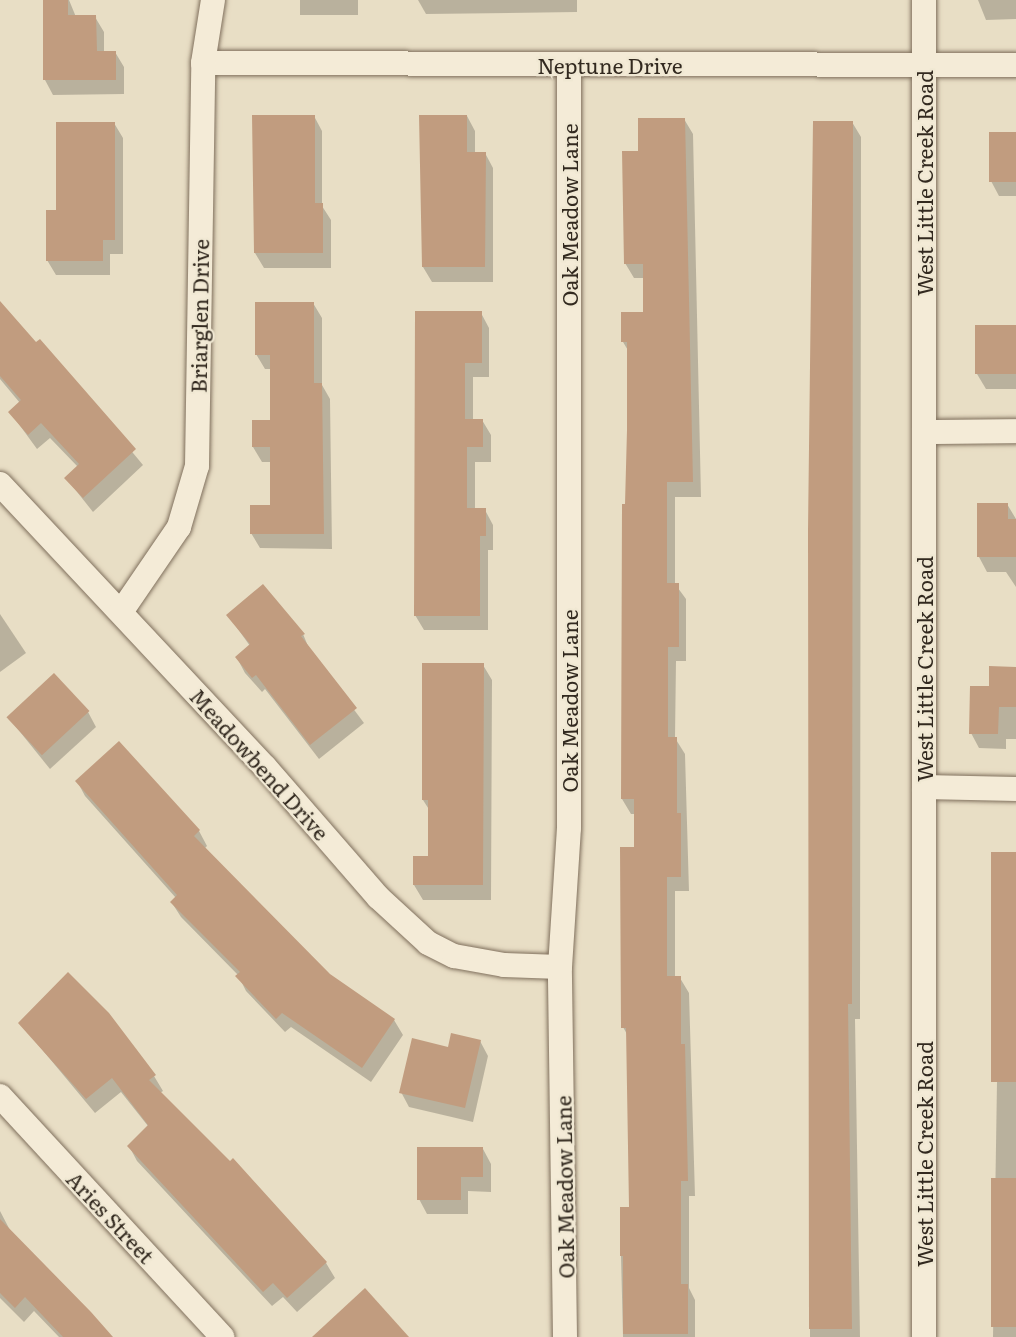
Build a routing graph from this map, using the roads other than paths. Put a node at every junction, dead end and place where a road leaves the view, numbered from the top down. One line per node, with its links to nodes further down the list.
1 (213, 0): 3 (street, Briarglen Drive)
2 (924, 0): 4 (street, West Little Creek Road)
3 (203, 63): 5 (street, Neptune Drive); 10 (street, Briarglen Drive)
4 (924, 64): 5 (street, Neptune Drive); 6 (street, Neptune Drive); 8 (street, West Little Creek Road)
5 (569, 65): 13 (street, Oak Meadow Lane)
6 (1016, 65)
7 (1016, 431): 8 (street)
8 (924, 432): 11 (street, West Little Creek Road)
9 (0, 484): 10 (street, Meadowbend Drive)
10 (121, 612): 13 (street, Meadowbend Drive)
11 (924, 787): 12 (street); 17 (street, West Little Creek Road)
12 (1016, 789)
13 (560, 967): 16 (street, Oak Meadow Lane)
14 (0, 1096): 15 (street, Aries Street)
15 (222, 1337)
16 (566, 1337)
17 (924, 1337)

